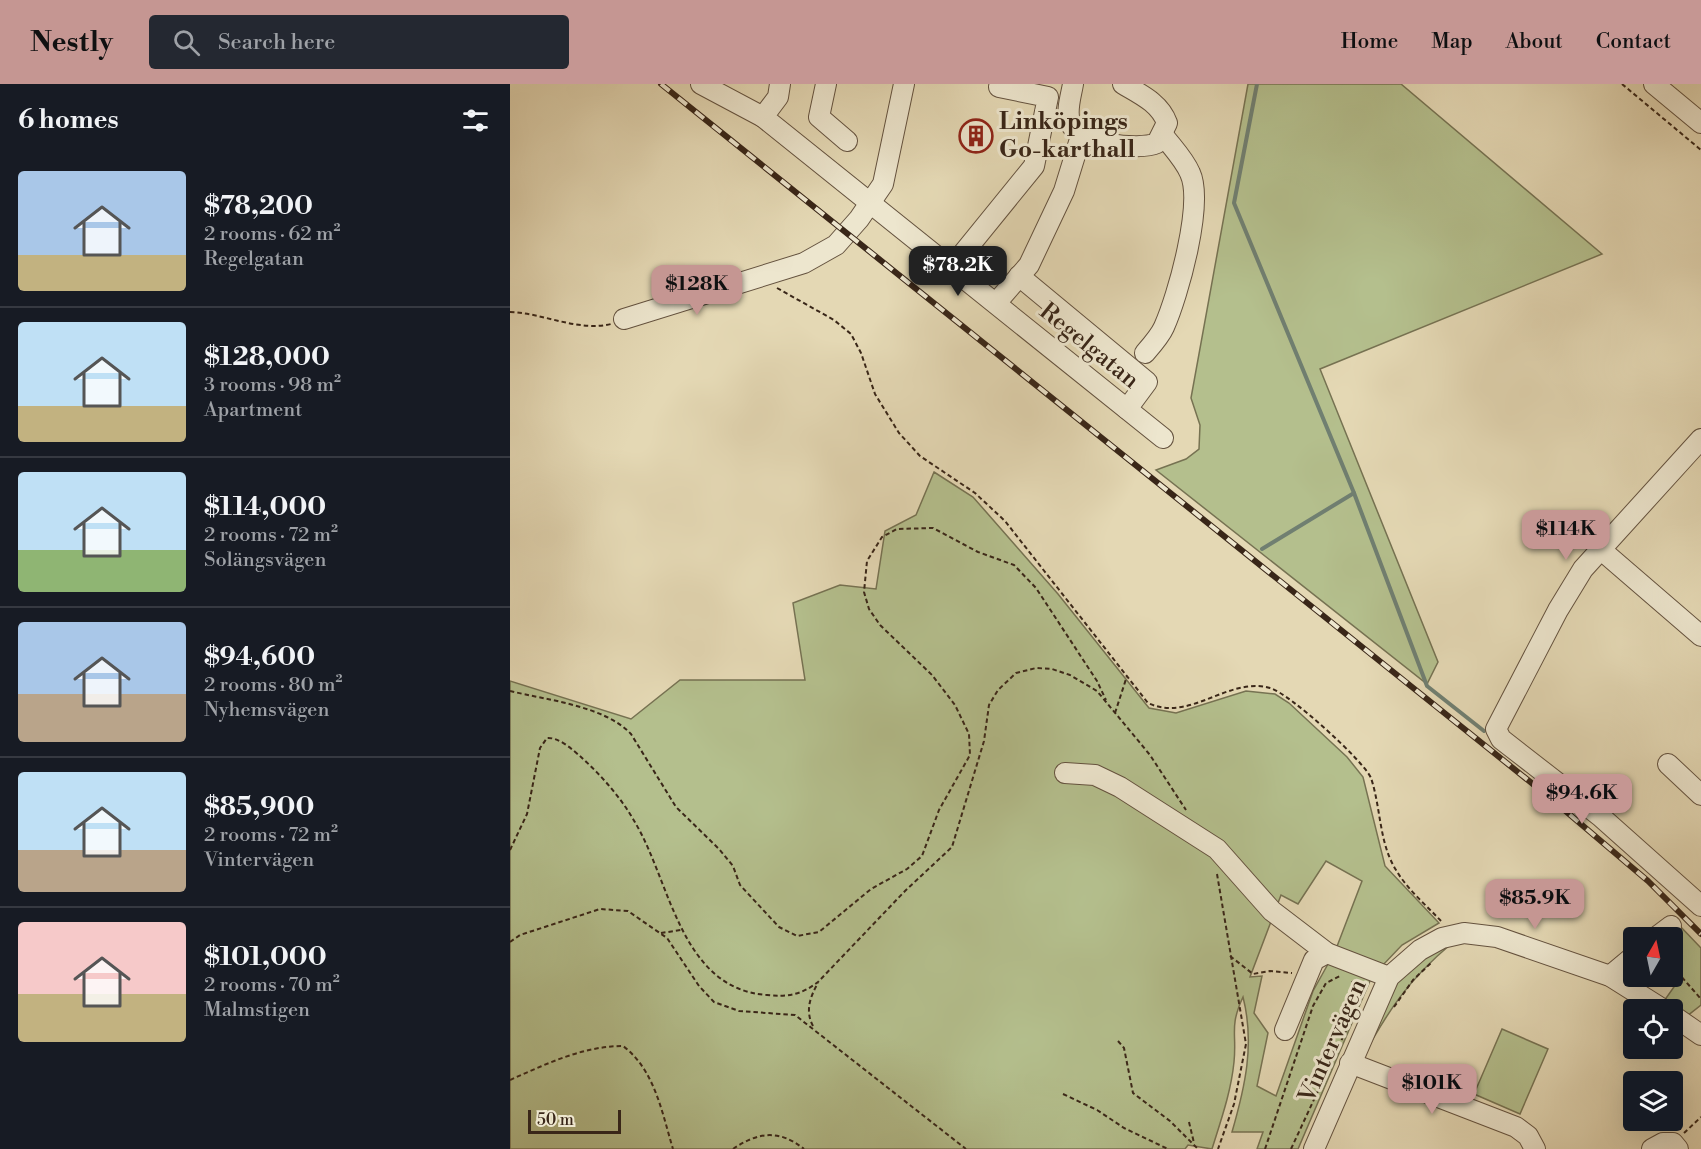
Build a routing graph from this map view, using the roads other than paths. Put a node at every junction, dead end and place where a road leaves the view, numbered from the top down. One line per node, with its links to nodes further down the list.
1 (701, 84): 9 (street, Regelgatan)
2 (780, 84): 9 (street)
3 (826, 84): 13 (street)
4 (904, 84): 14 (street)
5 (1073, 84): 12 (street)
6 (1123, 84): 11 (street)
7 (1654, 84): 10 (street)
8 (999, 87): 15 (street)
9 (770, 121): 14 (street, Regelgatan)
10 (1701, 123)
11 (1163, 135): 12 (street); 21 (street)
12 (1081, 136): 16 (street)
13 (847, 141)
14 (872, 202): 15 (street, Regelgatan); 18 (street)
15 (952, 267): 17 (street, Regelgatan)
16 (1019, 276): 17 (street); 19 (street)
17 (996, 303): 20 (street, Regelgatan)
18 (624, 319)
19 (1077, 324): 20 (street); 22 (street)
20 (1056, 351): 22 (street, Regelgatan)
21 (1146, 354)
22 (1127, 409): 23 (street, Regelgatan)
23 (1163, 438)
24 (1701, 439): 25 (street)
25 (1599, 549): 26 (street); 30 (street)
26 (1701, 636)
27 (1668, 764): 29 (street)
28 (1065, 773): 31 (street)
29 (1701, 795)
30 (1700, 906)
31 (1327, 953): 34 (street); 37 (street)
32 (1623, 965): 33 (street)
33 (1610, 976): 34 (street, Vintervägen); 35 (street, Vintervägen)
34 (1389, 978): 39 (street, Vintervägen)
35 (1647, 999)
36 (1683, 1023): 38 (street)
37 (1285, 1030)
38 (1701, 1035)
39 (1350, 1063): 41 (street, Vintervägen); 42 (street)
40 (1675, 1146): 43 (street)
41 (1314, 1149)
42 (1535, 1149)
43 (1652, 1149)

